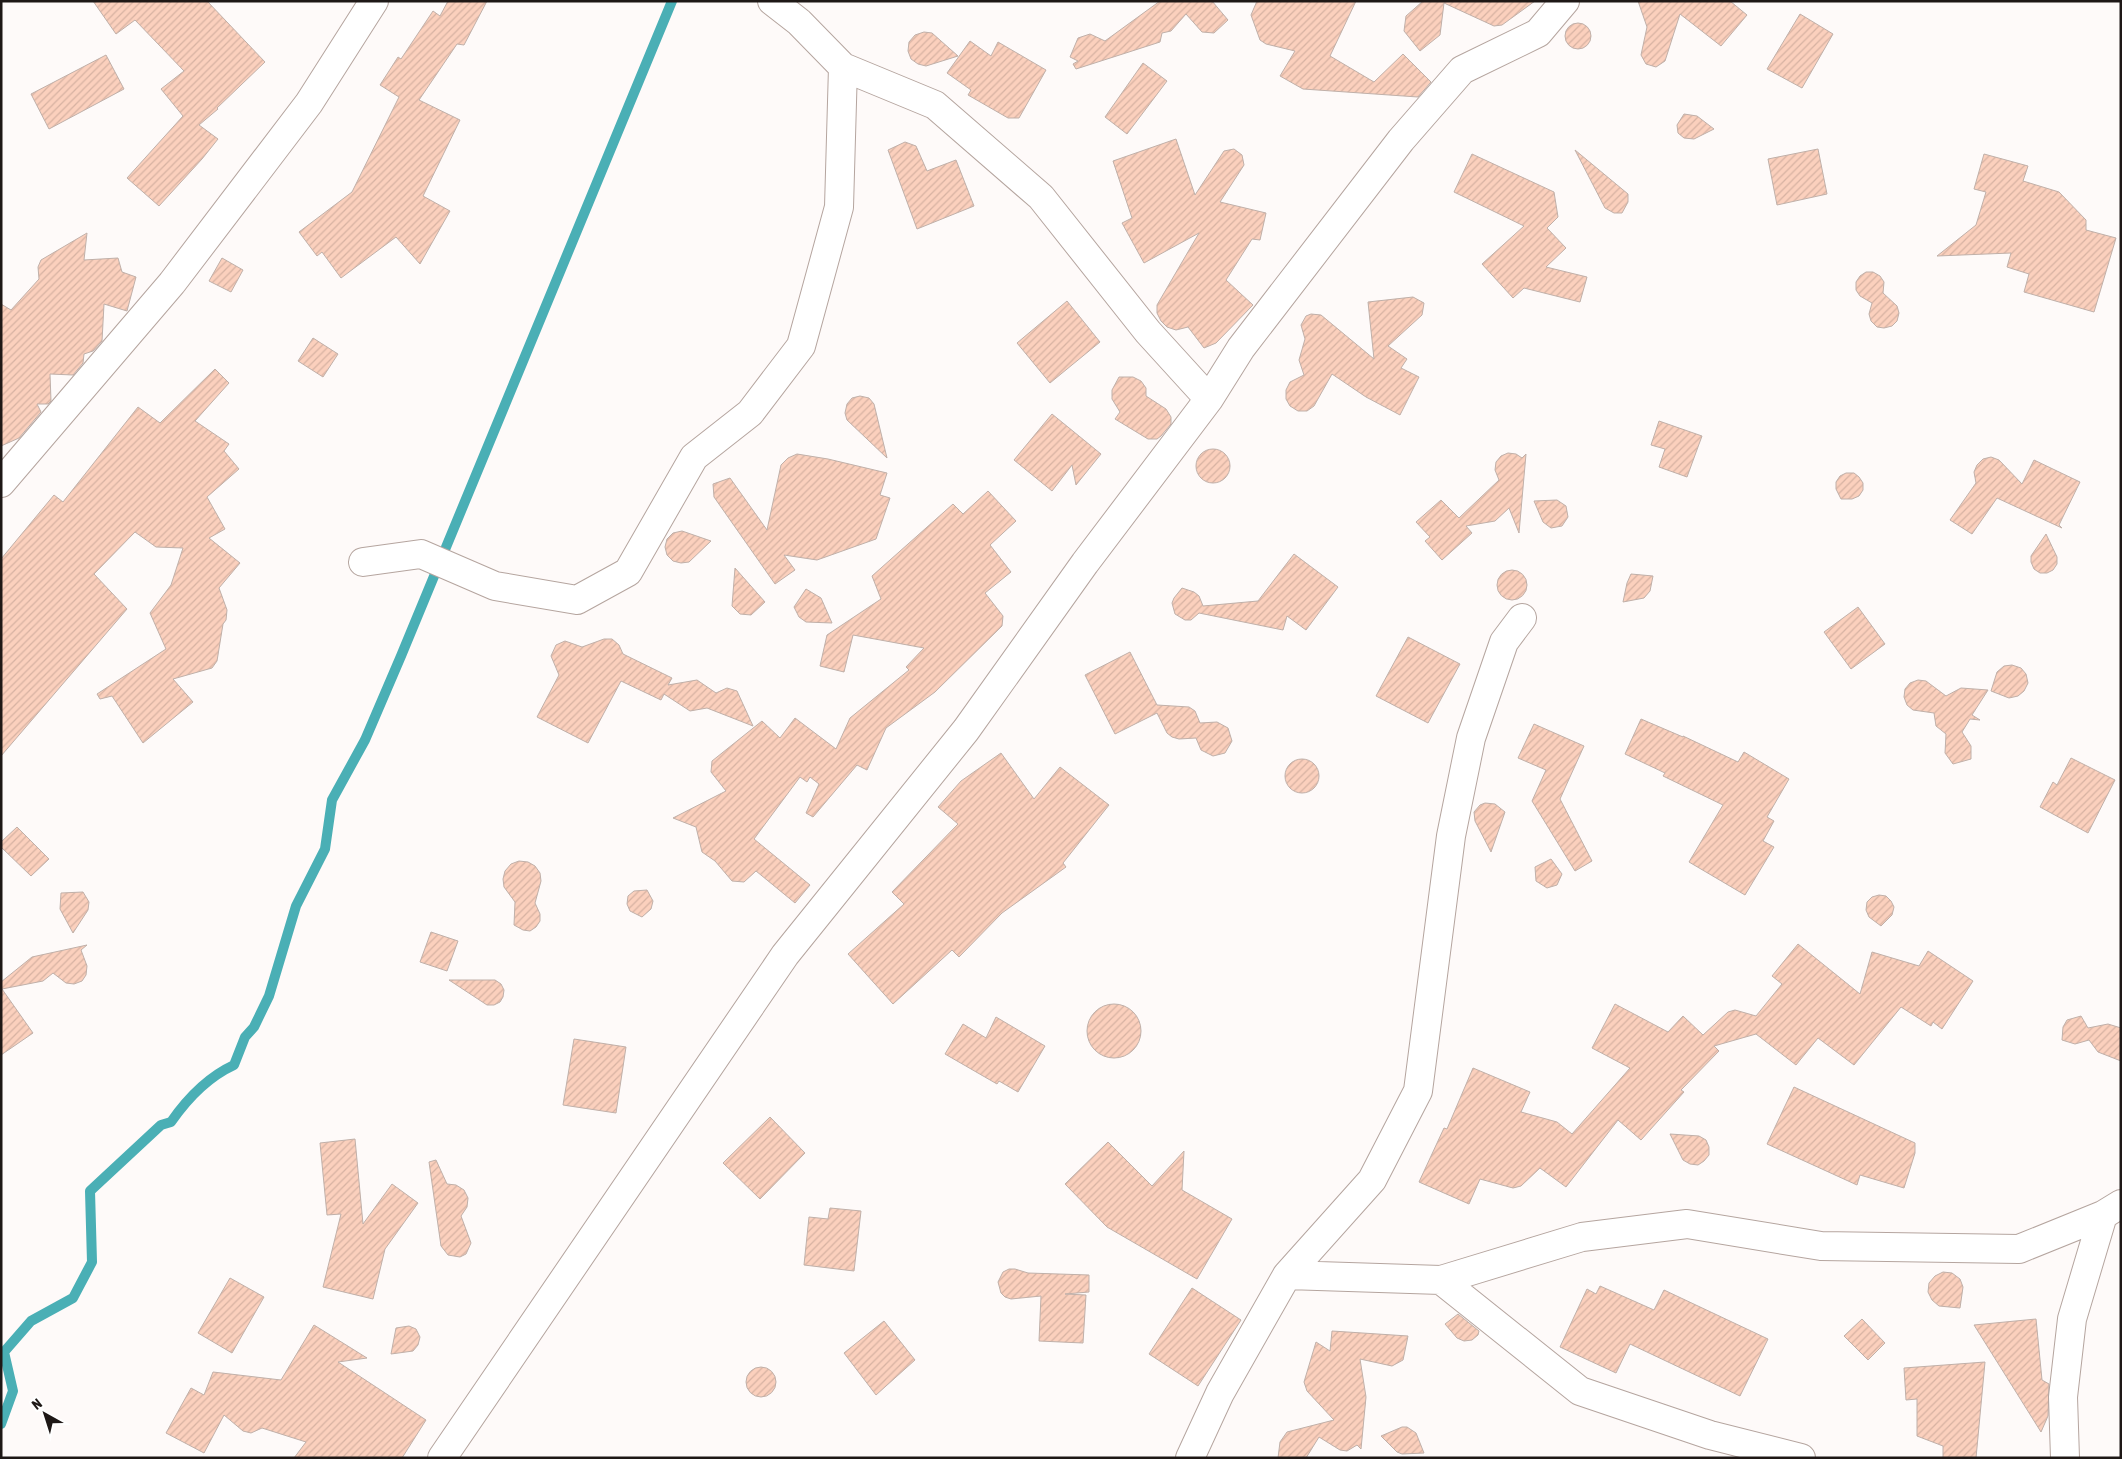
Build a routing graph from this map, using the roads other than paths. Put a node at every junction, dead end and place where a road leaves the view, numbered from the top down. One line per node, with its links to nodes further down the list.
1 (374, 1): 6 (street)
2 (772, 1): 4 (street)
3 (1565, 1): 5 (street)
4 (843, 67): 5 (street); 7 (street)
5 (1209, 399): 12 (street)
6 (1, 483)
7 (363, 562)
8 (1522, 618): 10 (street)
9 (2112, 1210): 11 (street); 15 (street)
10 (1287, 1275): 11 (street); 13 (street)
11 (1441, 1280): 14 (street)
12 (442, 1458)
13 (1190, 1458)
14 (1801, 1458)
15 (2065, 1458)

